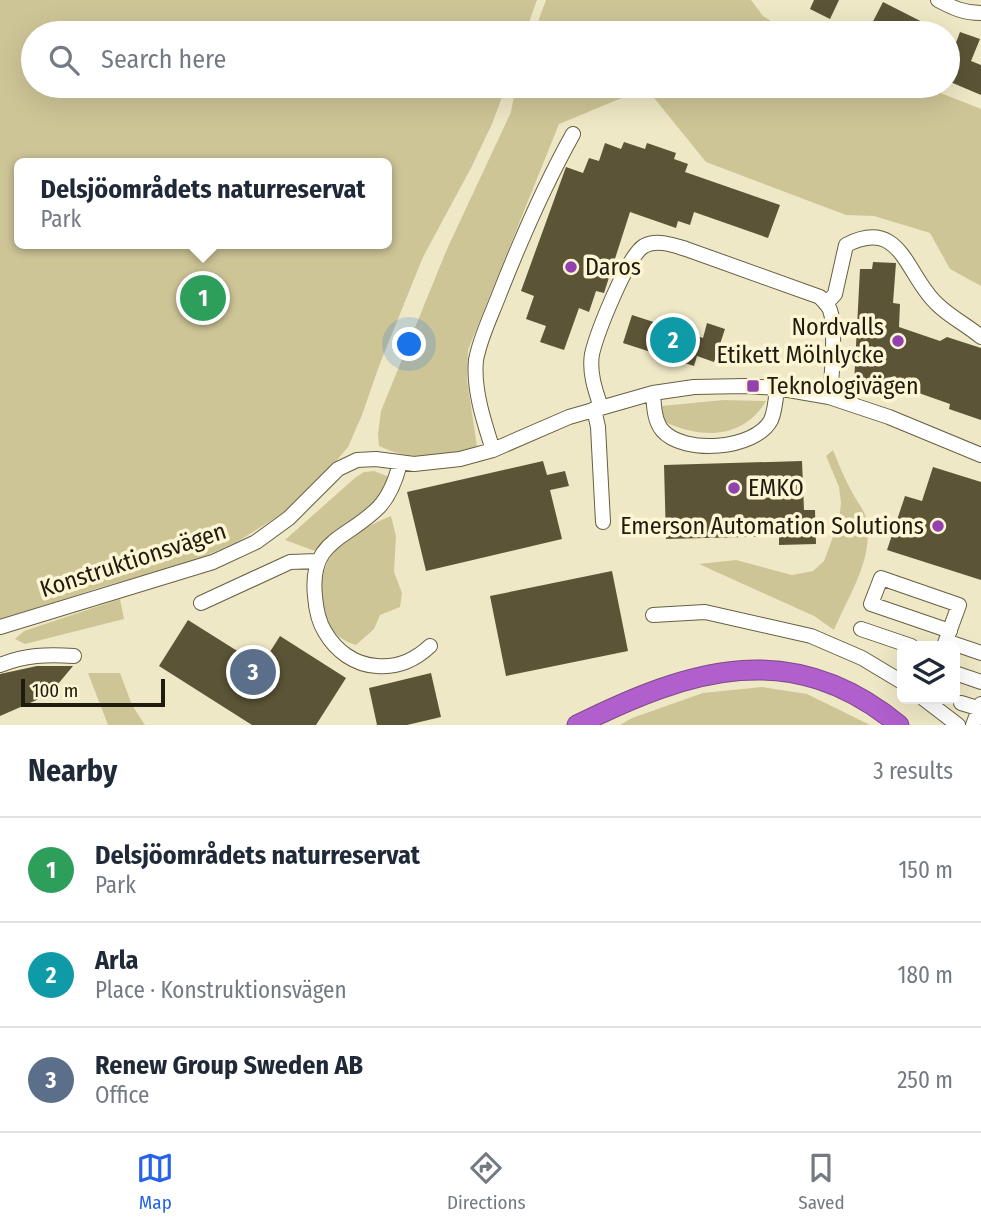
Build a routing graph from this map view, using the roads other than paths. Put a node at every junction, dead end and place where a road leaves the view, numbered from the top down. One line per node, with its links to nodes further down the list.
1 (938, 0): 2 (street)
2 (981, 13)
3 (573, 134): 10 (street)
4 (826, 303): 5 (street); 8 (street); 9 (street)
5 (981, 337)
6 (777, 388): 7 (street, Konstruktionsvägen); 7 (street); 8 (street, Konstruktionsvägen)
7 (653, 393): 9 (street, Konstruktionsvägen)
8 (829, 397): 11 (street, Konstruktionsvägen)
9 (597, 408): 10 (street, Konstruktionsvägen); 13 (street)
10 (493, 450): 12 (street, Konstruktionsvägen)
11 (981, 455)
12 (400, 463): 14 (street); 17 (street, Konstruktionsvägen)
13 (603, 522)
14 (317, 561): 15 (street); 21 (street)
15 (201, 603)
16 (653, 615): 26 (street)
17 (0, 627)
18 (861, 629): 20 (street)
19 (947, 639): 19 (street); 22 (street)
20 (897, 641)
21 (430, 646)
22 (981, 653)
23 (74, 656): 24 (street)
24 (0, 665)
25 (960, 675): 27 (street)
26 (897, 679)
27 (981, 682)
28 (961, 703): 30 (street)
29 (931, 704): 33 (street)
30 (980, 707): 34 (street)
31 (578, 725): 32 (highway)
32 (899, 725)
33 (958, 725)
34 (973, 725)

